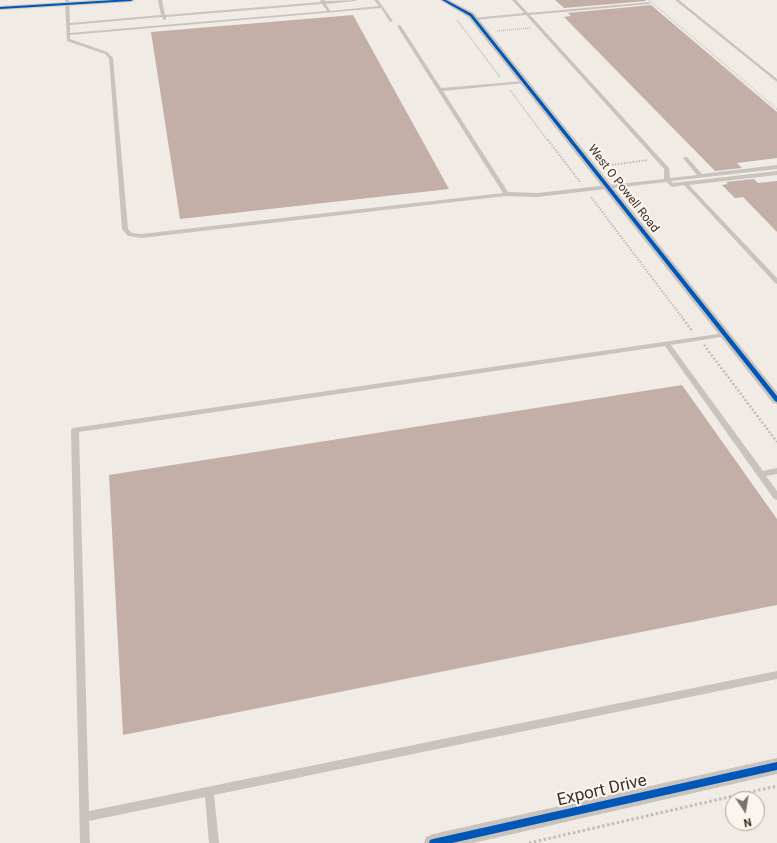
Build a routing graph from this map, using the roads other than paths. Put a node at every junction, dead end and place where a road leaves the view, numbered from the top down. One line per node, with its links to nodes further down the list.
1 (131, 0): 9 (street)
2 (160, 0): 15 (lane)
3 (355, 0): 8 (lane)
4 (376, 0): 11 (lane)
5 (444, 0): 16 (street, West O Powell Road)
6 (514, 0): 14 (lane)
7 (677, 0): 22 (lane)
8 (323, 1): 13 (lane); 15 (lane)
9 (67, 2): 12 (street); 18 (lane)
10 (649, 3): 14 (lane)
11 (382, 7): 13 (lane); 17 (lane)
12 (0, 8)
13 (329, 12): 19 (lane)
14 (526, 14): 16 (lane); 29 (lane)
15 (164, 16): 18 (lane); 19 (lane)
16 (474, 19): 23 (street, West O Powell Road)
17 (391, 21)
18 (68, 24): 21 (lane)
19 (165, 25): 21 (lane)
20 (399, 26): 24 (lane)
21 (68, 34): 32 (lane)
22 (777, 81)
23 (524, 82): 24 (lane); 31 (street, West O Powell Road)
24 (439, 90): 32 (lane)
25 (685, 158): 28 (lane)
26 (777, 167): 28 (lane)
27 (777, 173): 30 (lane)
28 (701, 176): 29 (lane)
29 (667, 180): 30 (lane); 31 (lane)
30 (686, 184): 33 (lane)
31 (607, 186): 32 (lane); 34 (street, West O Powell Road)
32 (506, 194)
33 (777, 282)
34 (725, 335): 35 (lane); 36 (street, West O Powell Road)
35 (667, 344): 38 (lane); 43 (lane)
36 (777, 400)
37 (777, 471): 38 (lane)
38 (761, 474): 39 (lane)
39 (777, 497)
40 (777, 675): 42 (lane)
41 (777, 766): 46 (street, Export Drive)
42 (209, 791): 43 (lane); 45 (lane)
43 (84, 817): 44 (lane)
44 (85, 843)
45 (214, 843)
46 (433, 843)

